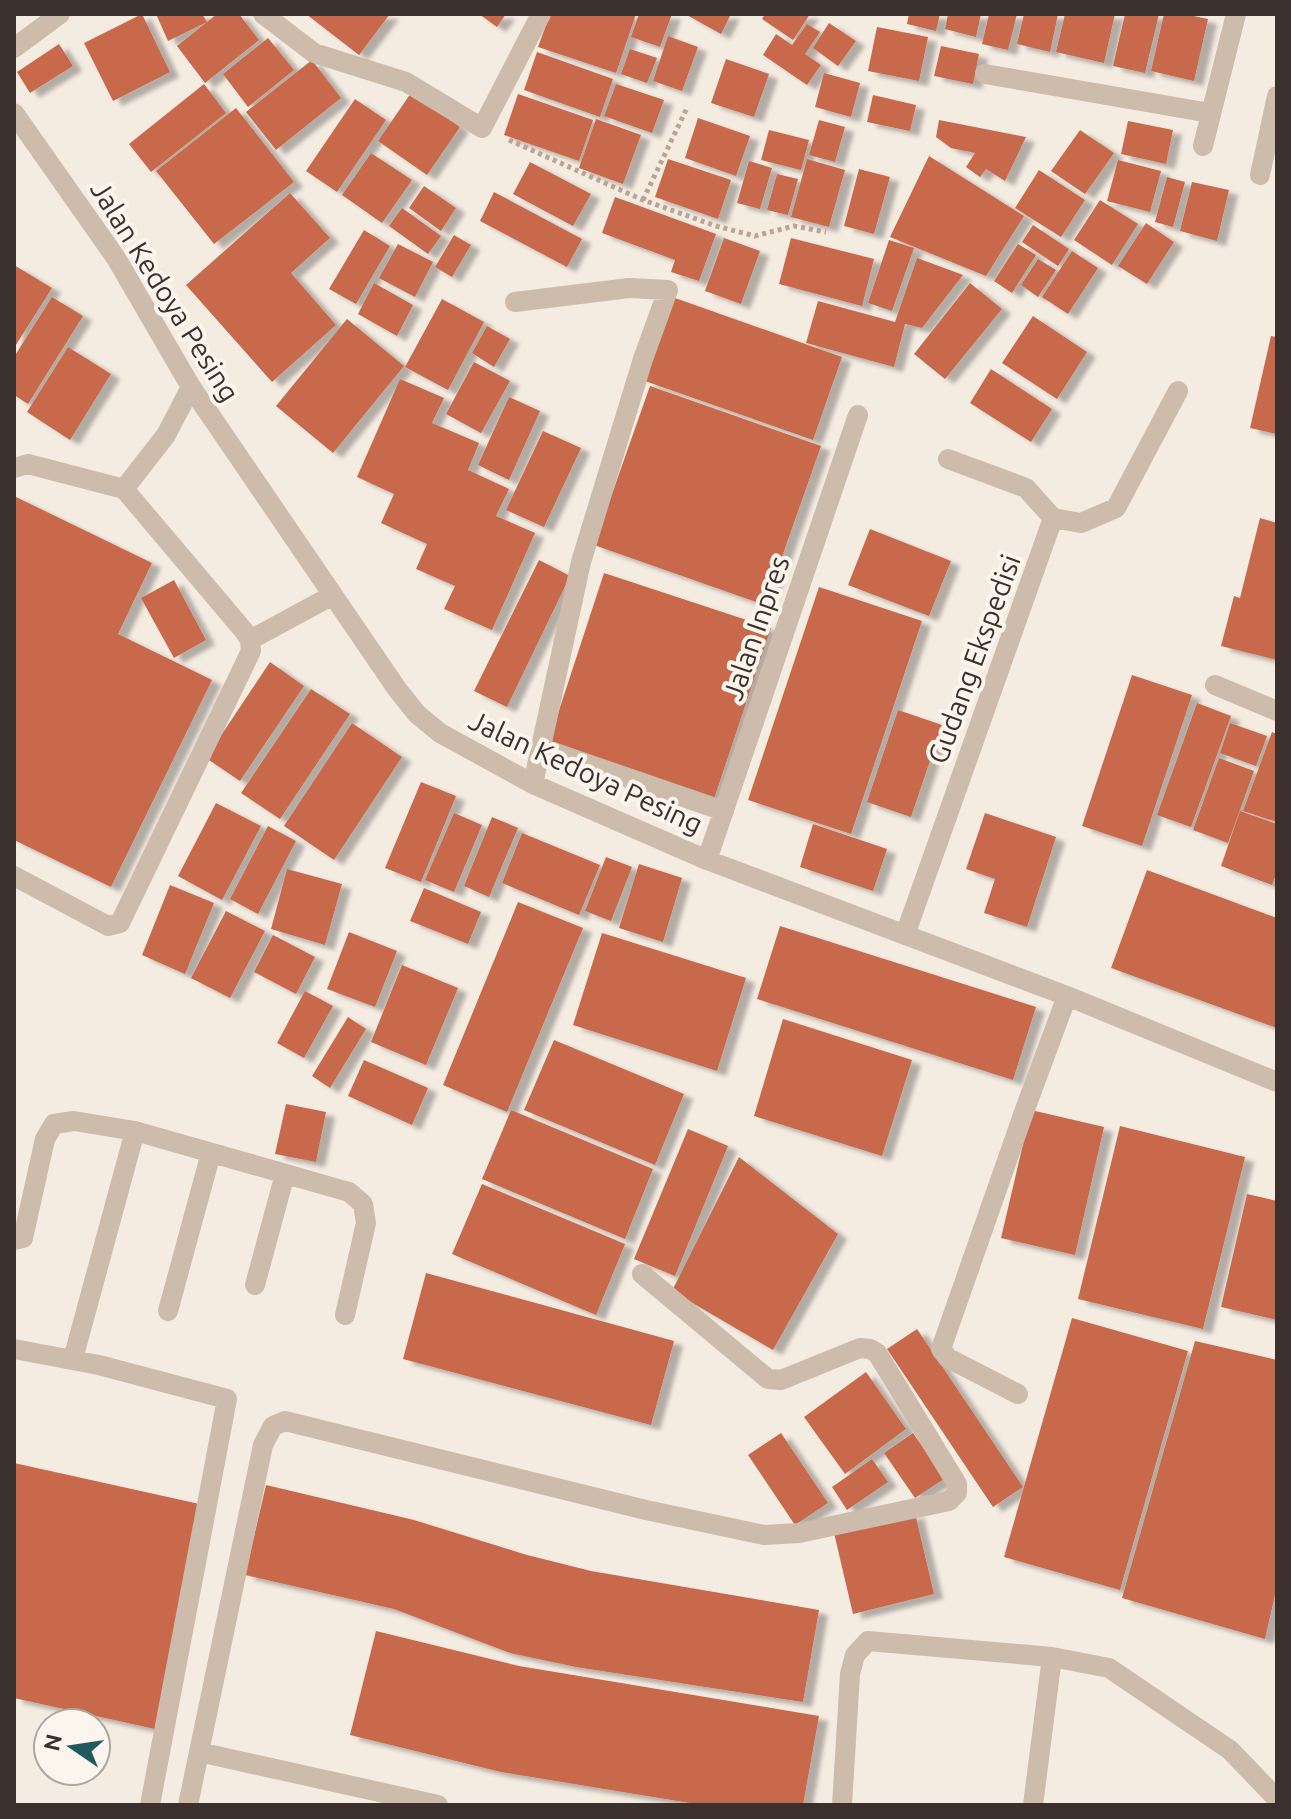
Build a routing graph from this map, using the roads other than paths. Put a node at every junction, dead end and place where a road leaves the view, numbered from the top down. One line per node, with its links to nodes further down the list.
1 (60, 14): 5 (street)
2 (263, 14): 3 (street)
3 (541, 14)
4 (1236, 14): 9 (street)
5 (14, 48)
6 (985, 74): 9 (street)
7 (1277, 96): 11 (street)
8 (14, 113): 13 (street, Jalan Kedoya Pesing)
9 (1210, 113): 10 (street)
10 (1203, 146)
11 (1260, 175)
12 (515, 302): 24 (street)
13 (191, 387): 18 (street); 20 (street, Jalan Kedoya Pesing)
14 (1178, 391): 19 (street)
15 (858, 415): 26 (street, Jalan Inpres)
16 (948, 459): 19 (street)
17 (14, 468): 18 (street)
18 (124, 489): 21 (street)
19 (1053, 518): 29 (street, Gudang Ekspedisi)
20 (333, 595): 21 (street); 25 (street, Jalan Kedoya Pesing)
21 (250, 640): 28 (street)
22 (1215, 685): 23 (street)
23 (1277, 711)
24 (541, 748): 25 (street); 26 (street)
25 (533, 784): 27 (street, Jalan Kedoya Pesing)
26 (724, 811): 27 (street, Jalan Inpres)
27 (707, 860): 29 (street, Jalan Kedoya Pesing)
28 (14, 876)
29 (905, 935): 30 (street, Jalan Kedoya Pesing)
30 (1067, 996): 31 (street, Jalan Kedoya Pesing); 42 (street)
31 (1277, 1082)
32 (135, 1131): 33 (street); 35 (street); 41 (street)
33 (211, 1153): 34 (street); 38 (street)
34 (285, 1174): 37 (street); 39 (street)
35 (14, 1240)
36 (642, 1274): 44 (street)
37 (255, 1285)
38 (168, 1311)
39 (345, 1315)
40 (14, 1349): 41 (street)
41 (73, 1359): 46 (street)
42 (1018, 1394)
43 (1052, 1657): 45 (street); 49 (street); 50 (street)
44 (199, 1752): 47 (street); 48 (street)
45 (1277, 1799)
46 (150, 1805)
47 (188, 1805)
48 (438, 1805)
49 (842, 1805)
50 (1033, 1805)

